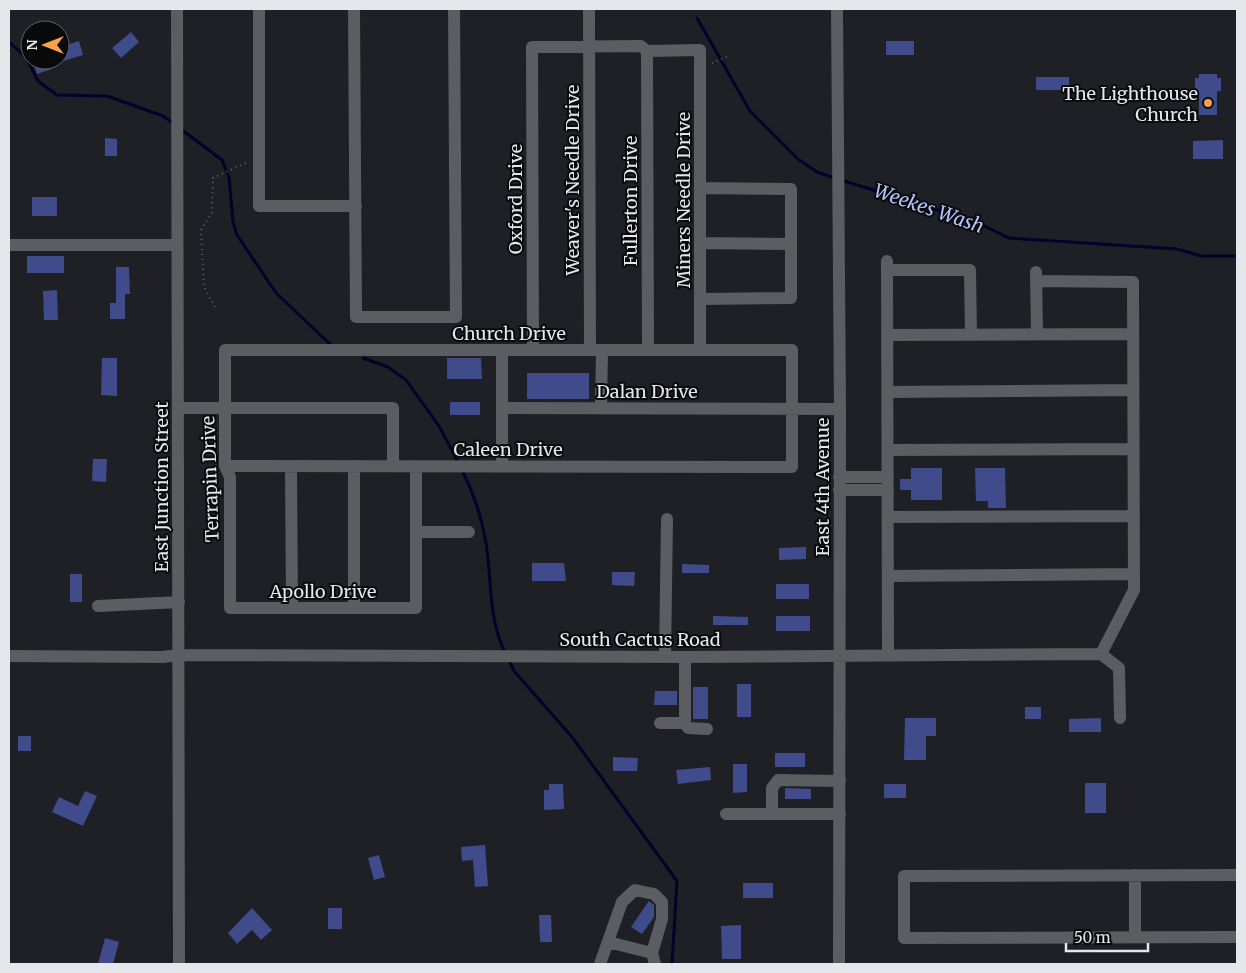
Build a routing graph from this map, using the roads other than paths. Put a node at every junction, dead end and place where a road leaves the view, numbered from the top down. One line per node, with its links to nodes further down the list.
1 (177, 9): 14 (street, East Junction Street)
2 (259, 9): 10 (street)
3 (354, 9): 10 (street)
4 (454, 9): 10 (street)
5 (589, 9): 7 (street, Weaver's Needle Drive)
6 (837, 9): 33 (street, East 4th Avenue)
7 (589, 46): 8 (street); 22 (street, Oxford Drive); 23 (street, Weaver's Needle Drive)
8 (647, 51): 9 (street, Miners Needle Drive); 24 (street, Fullerton Drive)
9 (700, 188): 11 (street, Miners Needle Drive); 12 (street)
10 (356, 206)
11 (700, 243): 12 (street); 15 (street, Miners Needle Drive)
12 (791, 244): 15 (street)
13 (9, 245): 14 (street)
14 (177, 245): 28 (street, East Junction Street)
15 (700, 299): 25 (street, Miners Needle Drive)
16 (1037, 334): 17 (street); 17 (street); 19 (street)
17 (1133, 334): 26 (street)
18 (888, 335): 19 (street); 19 (street); 27 (street)
19 (971, 335)
20 (225, 350): 21 (street, Church Drive); 29 (street, Terrapin Drive)
21 (502, 350): 22 (street, Church Drive); 30 (street)
22 (533, 350): 23 (street, Church Drive)
23 (596, 350): 24 (street, Church Drive); 31 (street, Weaver's Needle Drive)
24 (648, 350): 25 (street, Church Drive)
25 (700, 350): 32 (street, Church Drive)
26 (1133, 390): 27 (street); 34 (street)
27 (888, 392): 35 (street)
28 (178, 408): 29 (street); 53 (street, East Junction Street)
29 (225, 408): 36 (street, Terrapin Drive); 39 (street)
30 (502, 408): 31 (street, Dalan Drive); 41 (street)
31 (601, 408): 32 (street, Dalan Drive)
32 (792, 408): 33 (street, Dalan Drive); 41 (street, Caleen Drive)
33 (840, 409): 42 (street, East 4th Avenue)
34 (1133, 449): 35 (street); 46 (street)
35 (888, 450): 43 (street)
36 (225, 466): 37 (street, Caleen Drive); 55 (street, Terrapin Drive)
37 (291, 466): 38 (street, Caleen Drive); 56 (street)
38 (354, 466): 39 (street, Caleen Drive); 57 (street)
39 (393, 466): 40 (street, Caleen Drive)
40 (416, 466): 41 (street, Caleen Drive); 49 (street)
41 (502, 466)
42 (840, 477): 43 (street); 44 (street, East 4th Avenue)
43 (888, 477): 45 (street)
44 (840, 490): 45 (street); 62 (street, East 4th Avenue)
45 (888, 490): 47 (street)
46 (1134, 516): 47 (street); 51 (street)
47 (888, 517): 52 (street)
48 (666, 519): 63 (street)
49 (416, 532): 50 (street); 57 (street, Apollo Drive)
50 (469, 532)
51 (1134, 574): 52 (street); 58 (street)
52 (888, 576): 60 (street)
53 (178, 602): 54 (street); 59 (street, East Junction Street)
54 (98, 606)
55 (230, 608): 56 (street, Apollo Drive)
56 (292, 608): 57 (street, Apollo Drive)
57 (354, 608)
58 (1101, 654): 60 (street, South Cactus Road); 65 (street)
59 (179, 655): 61 (street, South Cactus Road); 63 (street, South Cactus Road); 79 (street, East Junction Street)
60 (888, 655): 62 (street, South Cactus Road)
61 (9, 656)
62 (840, 656): 64 (street, South Cactus Road); 69 (street, East 4th Avenue)
63 (665, 657): 64 (street, South Cactus Road)
64 (685, 657): 67 (street)
65 (1120, 718)
66 (660, 724): 67 (street)
67 (684, 724): 68 (street)
68 (707, 728)
69 (840, 781): 71 (street); 72 (street, East 4th Avenue)
70 (726, 814): 71 (street)
71 (772, 814): 72 (street)
72 (840, 814): 81 (street, East 4th Avenue)
73 (1135, 875): 74 (street); 75 (street); 75 (street)
74 (1237, 875)
75 (1135, 937): 76 (street)
76 (1237, 937)
77 (608, 942): 78 (street); 78 (street); 80 (street)
78 (654, 959)
79 (179, 964)
80 (600, 964)
81 (839, 964)

